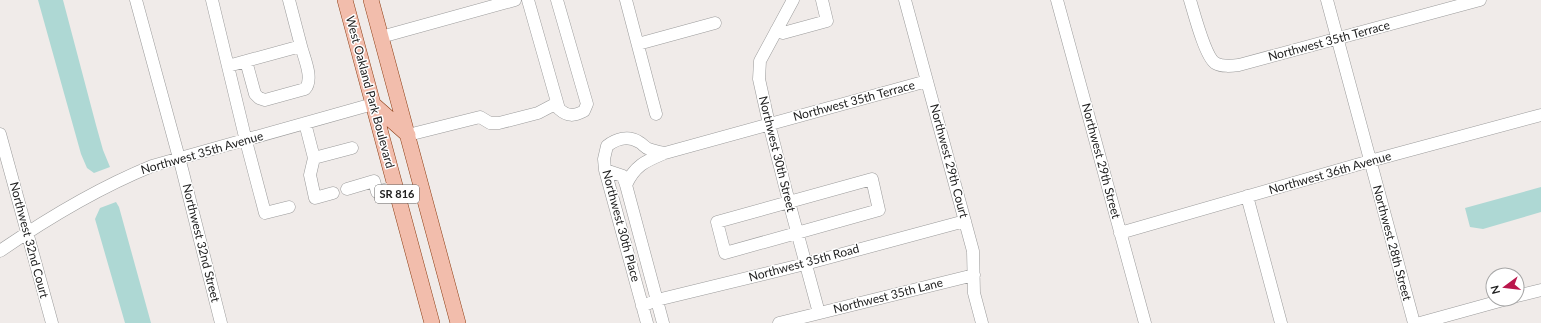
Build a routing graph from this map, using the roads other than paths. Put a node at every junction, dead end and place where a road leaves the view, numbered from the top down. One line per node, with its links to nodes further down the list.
1 (136, 0): 38 (street, Northwest 32nd Street)
2 (212, 0): 25 (street)
3 (289, 0): 23 (street)
4 (345, 0): 28 (main road, West Oakland Park Boulevard / SR 816)
5 (371, 0): 20 (main road, West Oakland Park Boulevard / SR 816)
6 (515, 0): 17 (street)
7 (528, 0): 27 (street)
8 (557, 0): 27 (street)
9 (626, 0): 22 (street)
10 (792, 0): 19 (street, Northwest 30th Street)
11 (822, 0): 19 (street)
12 (905, 0): 26 (street, Northwest 29th Court)
13 (1057, 0): 52 (street, Northwest 29th Street)
14 (1190, 0): 21 (street, Northwest 35th Terrace)
15 (1327, 0): 21 (street, Northwest 28th Street)
16 (1480, 0): 21 (street, Northwest 35th Terrace)
17 (495, 3): 20 (street)
18 (715, 24): 22 (street)
19 (776, 30): 32 (street, Northwest 30th Street)
20 (381, 37): 34 (main road, West Oakland Park Boulevard / SR 816)
21 (1338, 39): 40 (street, Northwest 28th Street)
22 (638, 44): 29 (street)
23 (301, 46): 24 (street); 24 (street)
24 (246, 61): 25 (street)
25 (228, 66): 35 (street)
26 (927, 81): 32 (street, Northwest 35th Terrace); 49 (street, Northwest 29th Court)
27 (557, 103): 34 (street)
28 (373, 104): 31 (street, Northwest 35th Avenue); 34 (main road); 43 (main road, West Oakland Park Boulevard / SR 816)
29 (656, 114)
30 (1541, 115): 40 (street, Northwest 36th Avenue)
31 (305, 123): 35 (street, Northwest 35th Avenue); 39 (street)
32 (769, 124): 37 (street, Northwest 35th Terrace); 47 (street, Northwest 30th Street)
33 (0, 134): 50 (street, Northwest 32nd Court)
34 (408, 135): 65 (main road, West Oakland Park Boulevard / SR 816)
35 (246, 141): 38 (street, Northwest 35th Avenue); 48 (street)
36 (352, 148): 39 (street)
37 (665, 153): 41 (street, Northwest 30th Place); 42 (street, Northwest 30th Place)
38 (179, 158): 50 (street, Northwest 35th Avenue); 63 (street, Northwest 32nd Street)
39 (314, 158): 45 (street)
40 (1370, 161): 46 (street, Northwest 36th Avenue); 72 (street, Northwest 28th Street)
41 (605, 170): 42 (street); 60 (street, Northwest 30th Place)
42 (626, 185): 58 (street, Northwest 30th Place)
43 (395, 187): 44 (street); 64 (main road, West Oakland Park Boulevard / SR 816)
44 (347, 189)
45 (332, 193)
46 (1247, 196): 52 (street, Northwest 36th Avenue); 71 (street)
47 (789, 202): 51 (street, Northwest 30th Street); 51 (street); 51 (street)
48 (288, 207)
49 (965, 221): 54 (street, Northwest 35th Road); 55 (street, Northwest 29th Court)
50 (27, 232): 53 (street, Northwest 35th Avenue); 62 (street, Northwest 32nd Court)
51 (797, 233): 54 (street, Northwest 30th Street)
52 (1120, 233): 70 (street, Northwest 29th Street)
53 (0, 251)
54 (806, 264): 58 (street, Northwest 35th Road); 61 (street, Northwest 30th Street)
55 (974, 275): 61 (street, Northwest 35th Lane); 69 (street, Northwest 29th Court)
56 (1541, 292): 57 (street)
57 (1525, 295)
58 (657, 300): 60 (street, Northwest 35th Road); 67 (street, Northwest 30th Place)
59 (1485, 305): 73 (street)
60 (642, 306): 66 (street, Northwest 30th Place)
61 (819, 313): 68 (street, Northwest 35th Lane)
62 (52, 323)
63 (221, 323)
64 (432, 323)
65 (458, 323)
66 (647, 323)
67 (664, 323)
68 (779, 323)
69 (982, 323)
70 (1144, 323)
71 (1281, 323)
72 (1414, 323)
73 (1420, 323)

